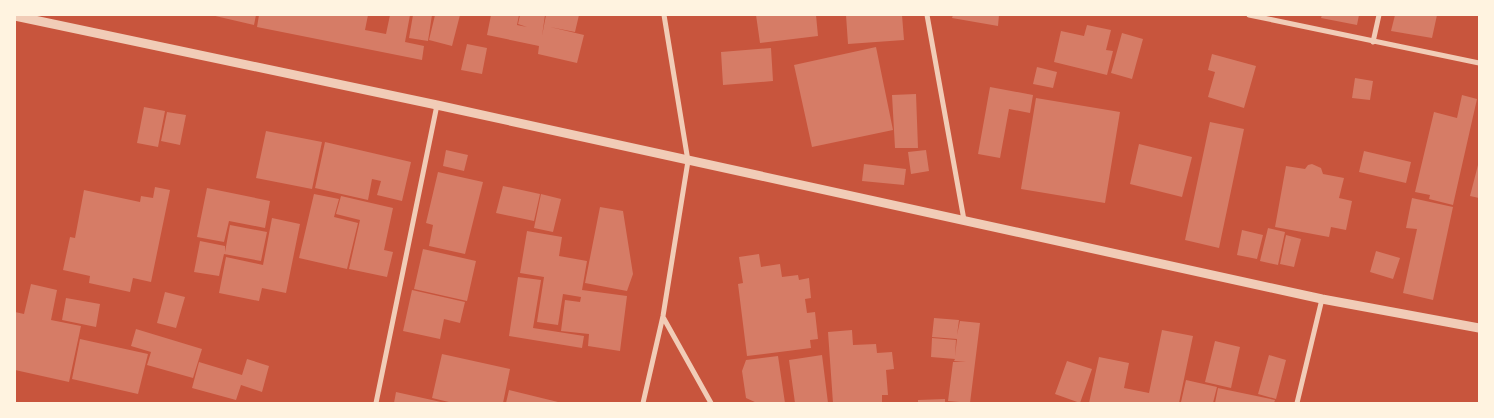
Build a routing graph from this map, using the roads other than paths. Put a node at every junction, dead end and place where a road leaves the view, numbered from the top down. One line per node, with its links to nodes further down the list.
1 (664, 15): 9 (street)
2 (927, 15): 10 (street)
3 (1249, 15): 6 (street)
4 (1379, 15): 6 (street)
5 (15, 16): 8 (street)
6 (1373, 42): 7 (street)
7 (1479, 64)
8 (436, 105): 9 (street); 14 (street)
9 (688, 161): 10 (street); 12 (street)
10 (964, 220): 11 (street)
11 (1322, 299): 13 (street); 17 (street)
12 (663, 316): 15 (street); 16 (street)
13 (1479, 328)
14 (376, 403)
15 (643, 403)
16 (711, 403)
17 (1298, 403)

